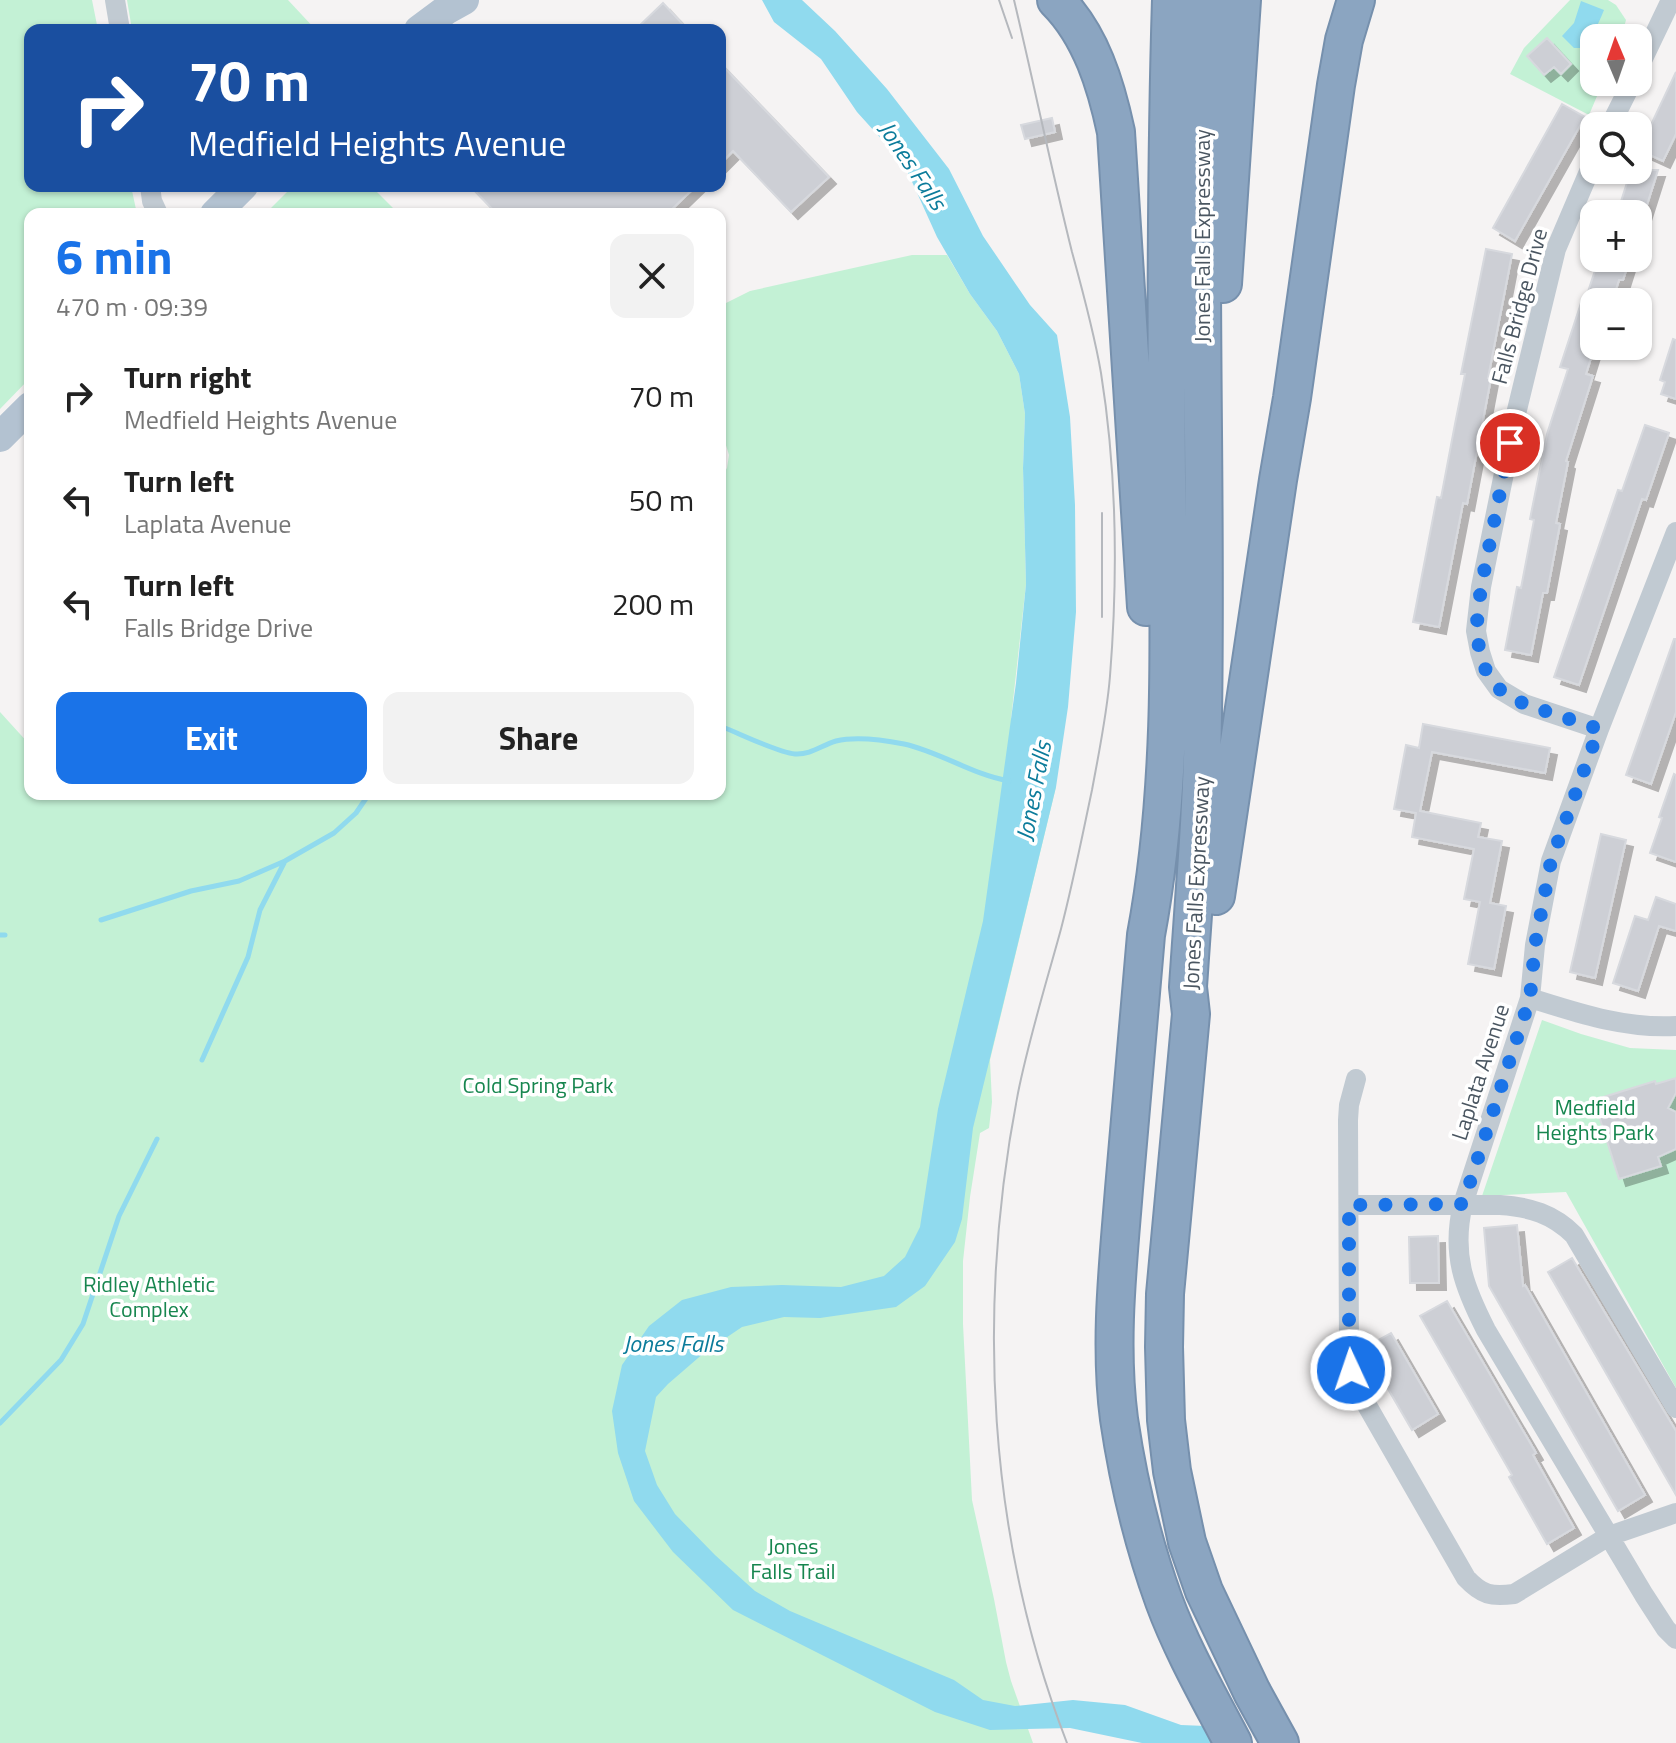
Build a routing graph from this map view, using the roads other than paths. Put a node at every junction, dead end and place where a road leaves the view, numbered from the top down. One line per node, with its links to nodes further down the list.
1 (115, 0): 9 (street)
2 (464, 0): 10 (main road)
3 (1171, 0): 20 (highway, Jones Falls Expressway)
4 (1207, 0): 18 (highway, Jones Falls Expressway)
5 (1242, 0): 18 (highway)
6 (1356, 0): 22 (highway)
7 (1671, 0): 11 (street)
8 (1058, 2): 20 (highway)
9 (119, 24)
10 (427, 24)
11 (1652, 40)
12 (1584, 184): 19 (street, Falls Bridge Drive)
13 (237, 192): 14 (main road)
14 (221, 208)
15 (24, 413): 16 (main road)
16 (0, 437)
17 (1676, 532): 19 (street, Laplata Avenue)
18 (1203, 537): 22 (highway, Jones Falls Expressway)
19 (1599, 729): 21 (street, Laplata Avenue)
20 (1146, 935): 31 (highway, Jones Falls Expressway)
21 (1530, 998): 23 (street); 25 (street, Laplata Avenue)
22 (1191, 1014): 32 (highway, Jones Falls Expressway)
23 (1676, 1026)
24 (1356, 1079): 26 (street)
25 (1463, 1204): 26 (street); 27 (street); 29 (street, Laplata Avenue)
26 (1349, 1205): 29 (street)
27 (1676, 1408)
28 (1676, 1513): 29 (street)
29 (1609, 1536): 30 (street, Laplata Avenue)
30 (1676, 1639)
31 (1233, 1743)
32 (1280, 1743)

